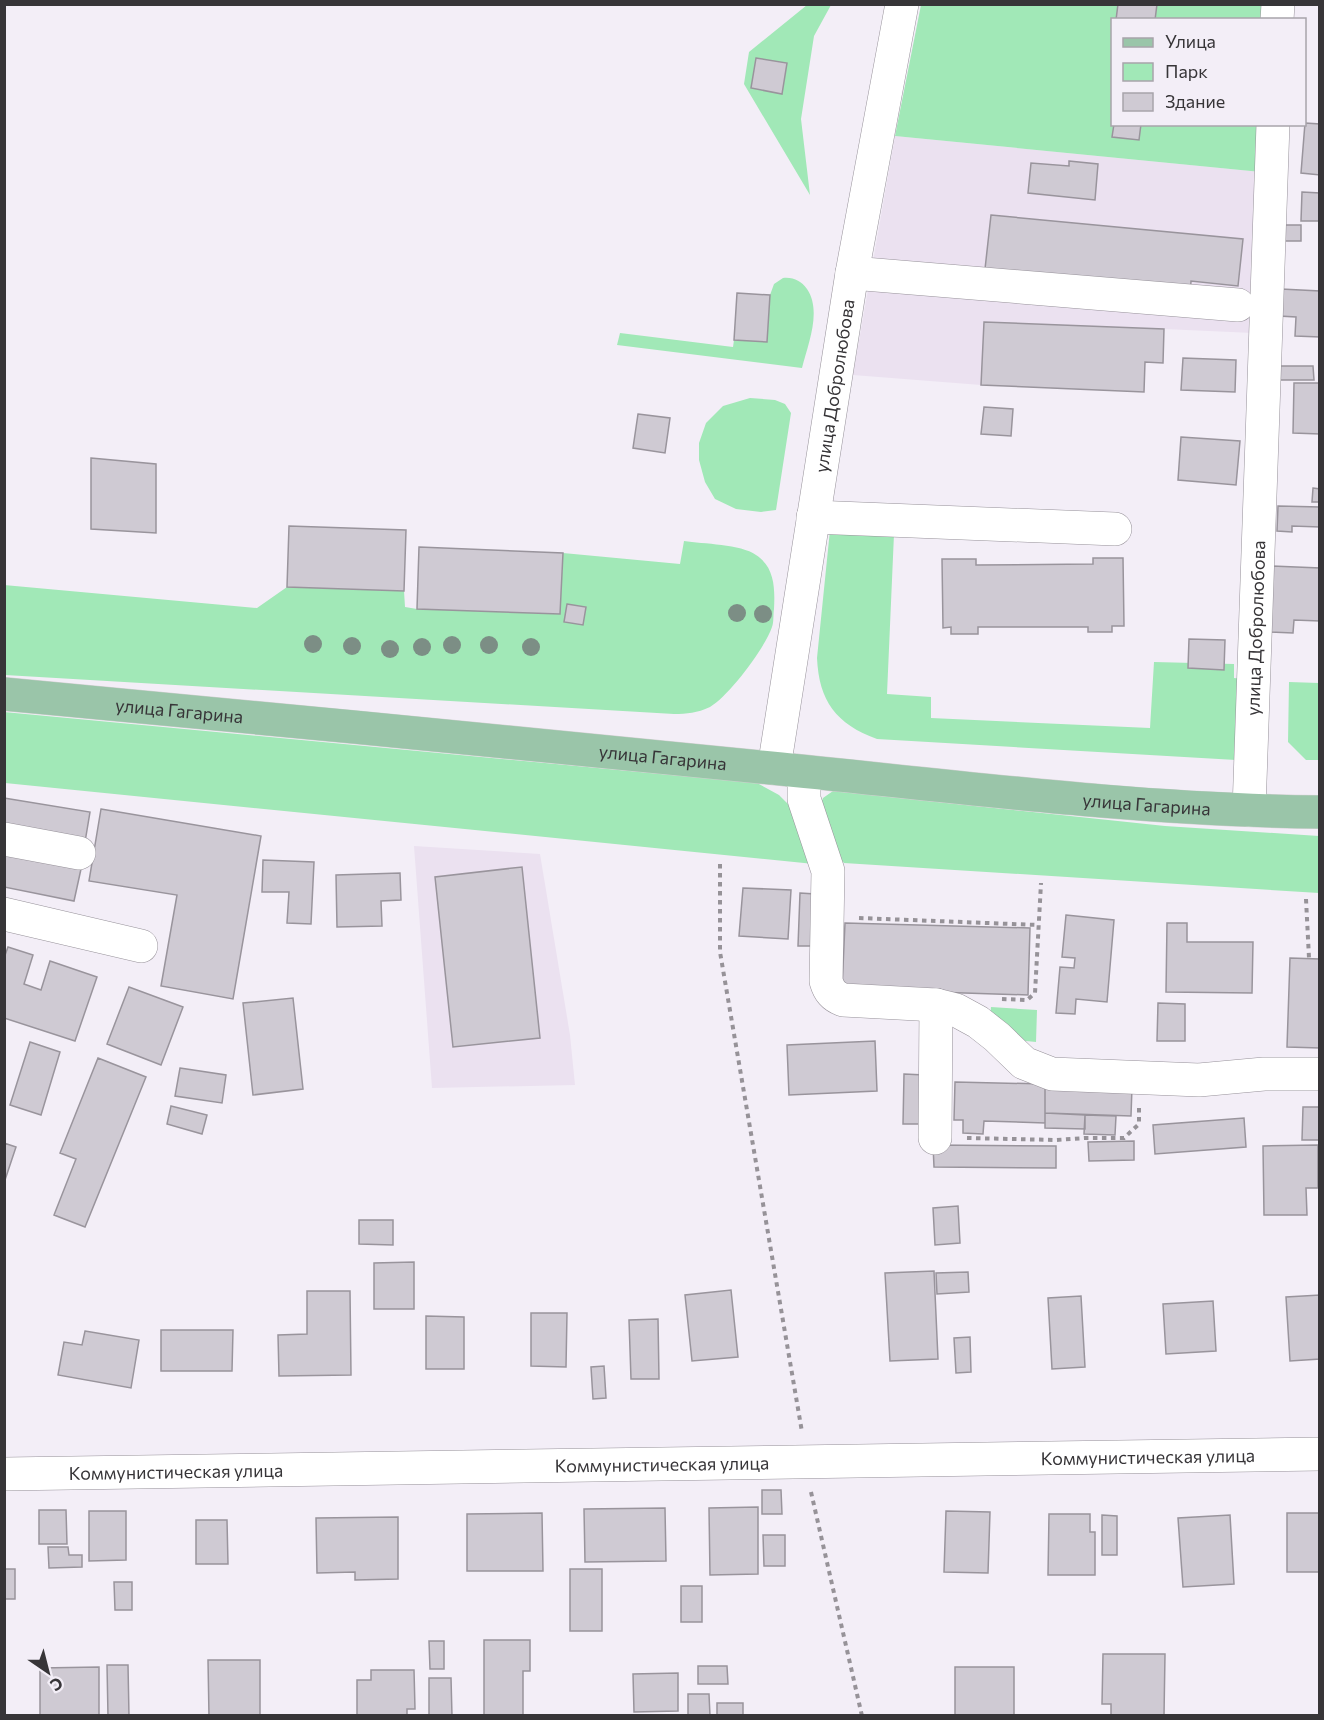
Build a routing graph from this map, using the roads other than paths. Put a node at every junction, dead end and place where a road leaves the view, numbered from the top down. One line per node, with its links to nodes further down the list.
1 (902, 4): 3 (street, улица Добролюбова)
2 (1273, 126): 9 (street, улица Добролюбова)
3 (852, 273): 4 (street); 5 (street, улица Добролюбова)
4 (1238, 305)
5 (813, 517): 6 (street); 8 (street, улица Добролюбова)
6 (1115, 529)
7 (4, 693): 8 (main road, улица Гагарина)
8 (789, 770): 9 (main road, улица Гагарина); 15 (street, улица Добролюбова)
9 (1249, 810): 10 (main road, улица Гагарина)
10 (1320, 812)
11 (4, 838): 12 (street)
12 (79, 853)
13 (4, 914): 14 (street)
14 (141, 946)
15 (936, 1005): 16 (street); 17 (street)
16 (1320, 1074)
17 (935, 1138)
18 (1320, 1454): 19 (street, Коммунистическая улица)
19 (4, 1474)

